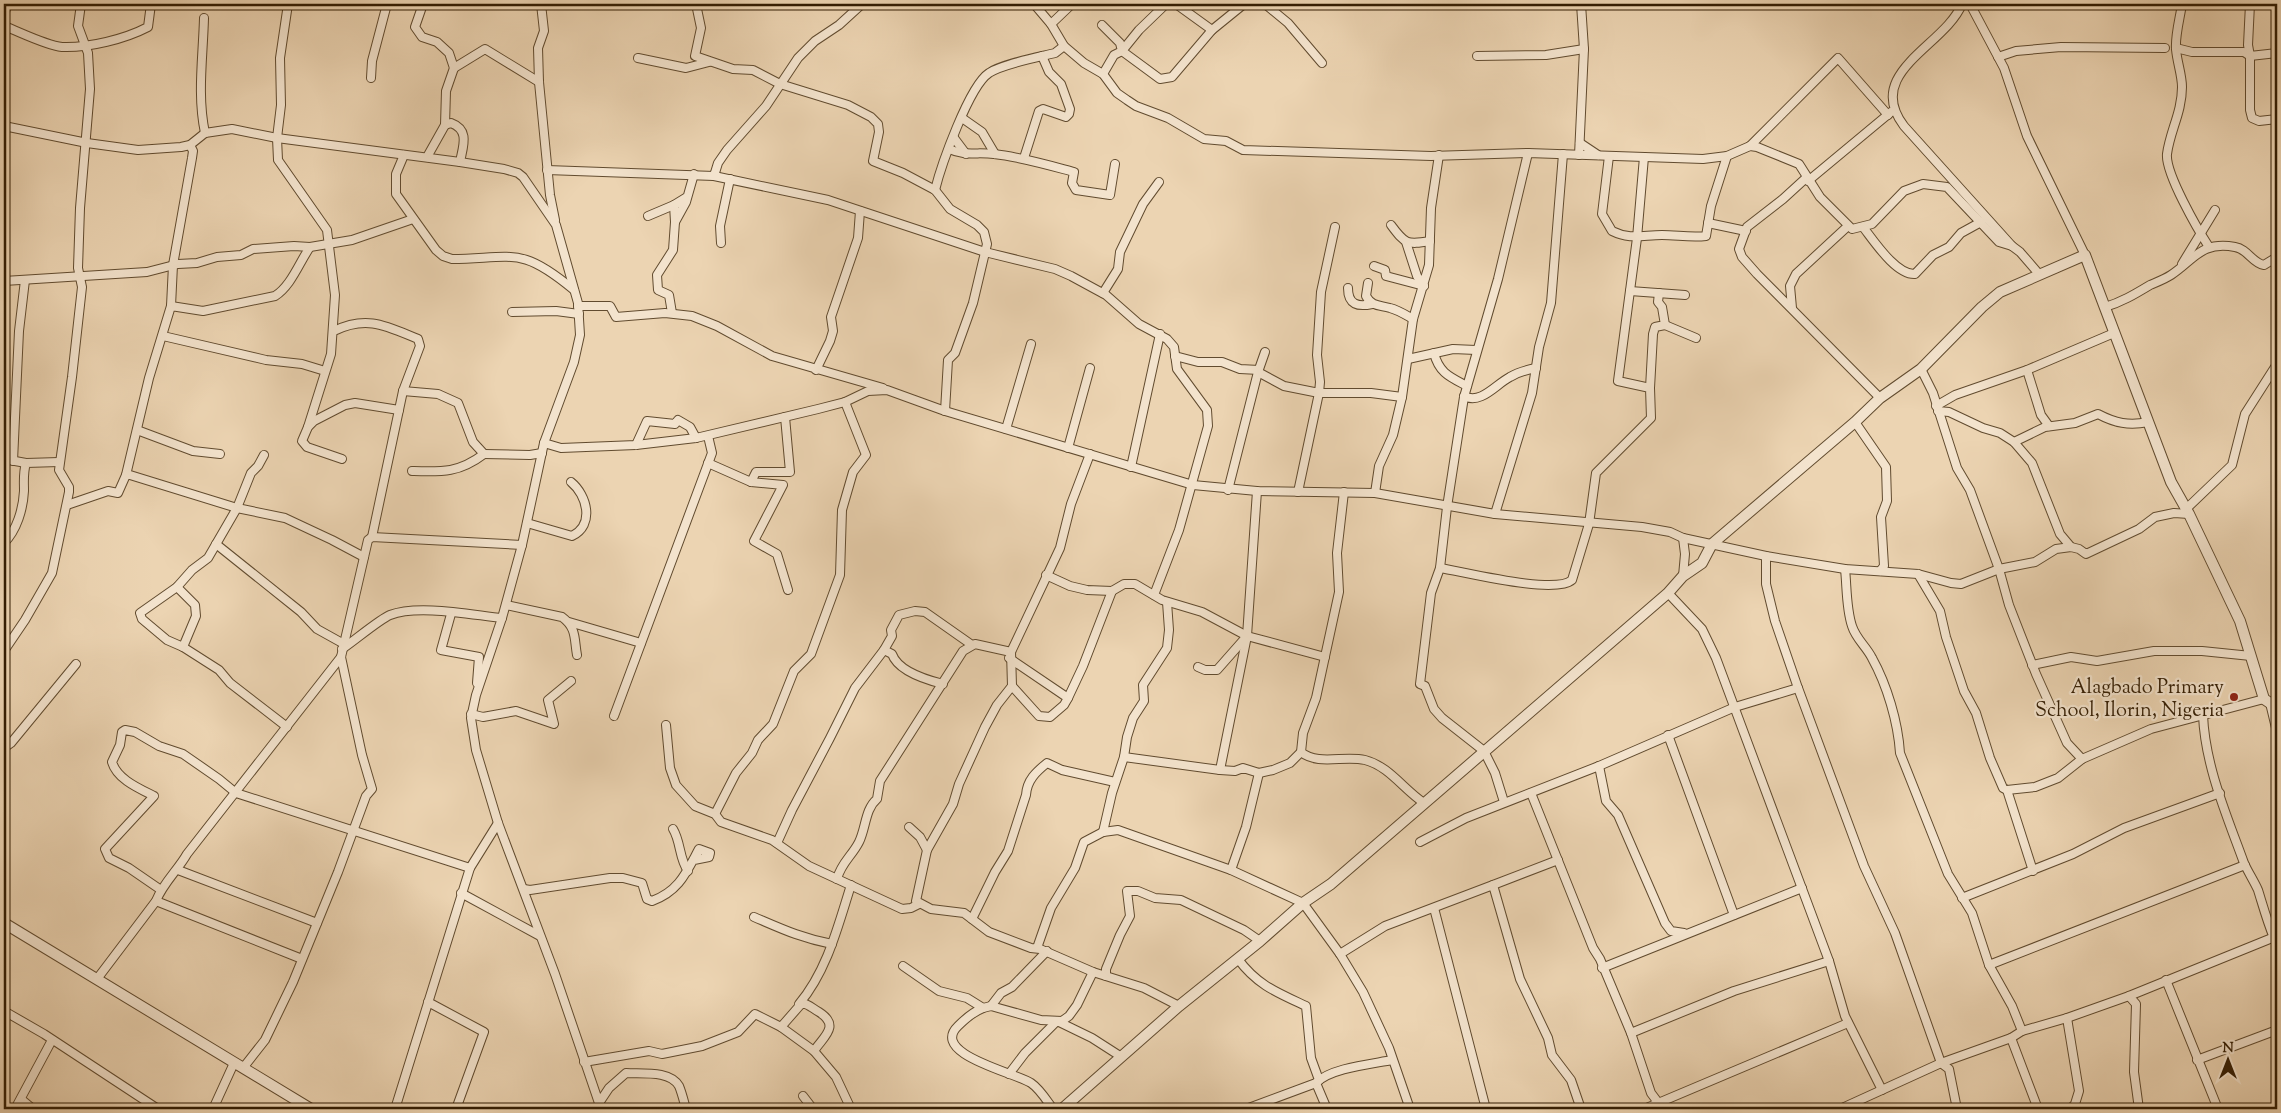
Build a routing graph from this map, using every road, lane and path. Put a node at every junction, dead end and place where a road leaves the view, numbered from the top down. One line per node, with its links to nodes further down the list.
1 (7, 4): 21 (street)
2 (81, 4): 27 (street)
3 (151, 4): 27 (street)
4 (288, 4): 52 (street)
5 (387, 4): 43 (street)
6 (423, 4): 41 (street)
7 (541, 4): 44 (street)
8 (696, 4): 39 (street)
9 (1034, 4): 23 (street)
10 (1072, 4): 23 (street)
11 (1166, 4): 32 (street)
12 (1176, 4): 26 (street)
13 (1244, 4): 26 (street)
14 (1265, 4): 40 (street)
15 (1581, 4): 31 (street)
16 (1962, 4): 46 (street)
17 (1970, 4): 37 (street)
18 (2182, 4): 30 (street)
19 (2250, 4): 36 (street)
20 (858, 5): 45 (street)
21 (4, 16)
22 (204, 18): 51 (street)
23 (1051, 24): 28 (street)
24 (1102, 24): 32 (street)
25 (4, 26): 27 (street)
26 (1212, 30): 32 (street)
27 (85, 46): 54 (street)
28 (1064, 46): 34 (street); 42 (street)
29 (2165, 48): 37 (street)
30 (2176, 48): 36 (street); 96 (street)
31 (1584, 49): 35 (street); 55 (street)
32 (1122, 51): 42 (street)
33 (2277, 53): 36 (street)
34 (1042, 56): 47 (street); 71 (street)
35 (1477, 56)
36 (2250, 56): 48 (street)
37 (1998, 57): 106 (street)
38 (638, 58): 39 (street)
39 (709, 62): 45 (street)
40 (1322, 64)
41 (454, 68): 44 (street); 49 (street)
42 (1103, 74): 64 (street)
43 (371, 78)
44 (539, 82): 74 (street)
45 (780, 84): 76 (street); 80 (street)
46 (1891, 112): 57 (street); 78 (street); 102 (street)
47 (962, 118): 53 (street); 62 (street)
48 (2277, 119)
49 (445, 125): 69 (street); 72 (street)
50 (4, 126): 54 (street)
51 (205, 133): 52 (street); 56 (street)
52 (277, 138): 60 (street); 101 (street)
53 (954, 138): 58 (street); 61 (street)
54 (87, 143): 56 (street); 112 (street)
55 (1580, 143): 65 (street); 66 (street)
56 (190, 145): 108 (street)
57 (1750, 146): 68 (street); 78 (street)
58 (949, 149): 61 (street); 80 (street)
59 (1528, 153): 63 (street); 64 (street); 138 (street)
60 (404, 154): 69 (street); 86 (street)
61 (966, 154): 62 (street)
62 (996, 154): 71 (street)
63 (1563, 154): 65 (street); 145 (street)
64 (1439, 155): 98 (street)
65 (1579, 155): 66 (street)
66 (1598, 155): 67 (street)
67 (1609, 156): 70 (street); 97 (street)
68 (1727, 156): 70 (street); 88 (street)
69 (427, 157): 72 (street)
70 (1644, 157): 97 (street)
71 (1024, 158): 73 (street)
72 (460, 162): 90 (street)
73 (1115, 164)
74 (548, 170): 75 (street); 90 (street)
75 (694, 174): 76 (street); 81 (street)
76 (714, 176): 77 (street)
77 (730, 179): 84 (street); 100 (street)
78 (1807, 179): 93 (street); 95 (street)
79 (1158, 182): 120 (street)
80 (935, 190): 105 (street)
81 (687, 197): 82 (street); 87 (street)
82 (674, 205): 85 (street); 87 (street)
83 (2215, 210): 96 (street)
84 (860, 211): 105 (street); 147 (street)
85 (648, 216)
86 (413, 219): 101 (street); 118 (street)
87 (674, 222): 129 (street)
88 (1708, 222): 95 (street); 97 (street)
89 (1981, 222): 94 (street); 94 (street); 102 (street)
90 (556, 225): 118 (street)
91 (1391, 225): 99 (street)
92 (1335, 226): 155 (street)
93 (1848, 226): 94 (street); 126 (street)
94 (1863, 226)
95 (1746, 231): 126 (street)
96 (2201, 234): 104 (street); 110 (street)
97 (1636, 238): 119 (street)
98 (1430, 241): 99 (street); 116 (street)
99 (1406, 242): 116 (street)
100 (720, 243)
101 (329, 245): 103 (street); 132 (street)
102 (2012, 246): 111 (street)
103 (310, 247): 108 (street); 124 (street)
104 (2209, 247): 107 (street); 110 (street)
105 (985, 252): 120 (street); 162 (street)
106 (2085, 255): 111 (street); 125 (street)
107 (2277, 257)
108 (173, 266): 112 (street); 124 (street)
109 (1374, 266): 116 (street)
110 (2182, 266): 125 (street)
111 (2039, 274): 146 (street)
112 (79, 276): 113 (street); 184 (street)
113 (25, 280): 114 (street); 183 (street)
114 (4, 281)
115 (1368, 283): 123 (street)
116 (1424, 286): 130 (street)
117 (1348, 288): 123 (street)
118 (574, 290): 127 (street)
119 (1630, 291): 121 (street); 152 (street)
120 (1102, 293): 134 (street)
121 (1659, 293): 122 (street); 131 (street)
122 (1686, 295)
123 (1372, 304): 130 (street)
124 (171, 306): 135 (street)
125 (2105, 307): 133 (street)
126 (1792, 308): 158 (street)
127 (579, 310): 128 (street); 129 (street); 173 (street)
128 (512, 312)
129 (672, 313): 147 (street)
130 (1413, 319): 142 (street)
131 (1665, 325): 136 (street); 152 (street)
132 (334, 331): 149 (street); 154 (street)
133 (2114, 333): 148 (street); 165 (street)
134 (1160, 334): 141 (street); 187 (street)
135 (164, 336): 149 (street); 169 (street)
136 (1696, 338)
137 (1031, 344): 168 (street)
138 (1476, 350): 140 (street); 151 (street)
139 (1265, 352): 150 (street)
140 (1434, 353): 142 (street); 151 (street)
141 (1175, 356): 150 (street); 192 (street)
142 (1408, 358): 157 (street)
143 (2277, 364): 203 (street)
144 (1090, 368): 175 (street)
145 (1536, 368): 156 (street); 204 (street)
146 (1921, 369): 158 (street); 160 (street)
147 (816, 370): 153 (street)
148 (2027, 370): 160 (street); 167 (street)
149 (325, 371): 166 (street)
150 (1258, 371): 155 (street); 193 (street)
151 (1467, 386): 156 (street)
152 (1650, 388): 206 (street)
153 (887, 390): 159 (street); 162 (street)
154 (403, 392): 161 (street); 178 (street)
155 (1319, 393): 157 (street); 196 (street)
156 (1464, 396): 201 (street)
157 (1402, 397): 198 (street)
158 (1880, 398): 164 (street)
159 (845, 402): 163 (street); 277 (street)
160 (1937, 409): 172 (street); 218 (street)
161 (399, 410): 166 (street); 207 (street)
162 (945, 411): 168 (street)
163 (785, 417): 170 (street); 191 (street)
164 (1855, 422): 211 (street); 219 (street)
165 (2148, 422): 167 (street); 203 (street)
166 (308, 426): 182 (street)
167 (2049, 426): 172 (street)
168 (1006, 429): 175 (street)
169 (137, 430): 177 (street); 189 (street)
170 (708, 436): 171 (street); 186 (street)
171 (696, 438): 174 (street); 174 (street)
172 (2014, 442): 213 (street)
173 (544, 443): 174 (street); 176 (street)
174 (636, 445)
175 (1068, 448): 179 (street)
176 (542, 452): 178 (street); 205 (street)
177 (220, 454)
178 (484, 454): 188 (street)
179 (1090, 454): 187 (street); 221 (street)
180 (264, 455): 202 (street)
181 (4, 459): 183 (street)
182 (342, 459)
183 (13, 460): 185 (street)
184 (59, 462): 185 (street); 195 (street)
185 (26, 463): 209 (street)
186 (708, 463): 191 (street); 234 (street)
187 (1131, 467): 192 (street)
188 (412, 471)
189 (126, 475): 199 (street); 202 (street)
190 (571, 482): 205 (street)
191 (751, 482): 224 (street)
192 (1193, 485): 193 (street); 227 (street)
193 (1228, 490): 194 (street)
194 (1257, 491): 196 (street); 233 (street)
195 (69, 492): 199 (street); 200 (street)
196 (1298, 492): 197 (street)
197 (1344, 492): 198 (street); 243 (street)
198 (1374, 493): 201 (street)
199 (85, 499): 200 (street)
200 (67, 505): 239 (street)
201 (1447, 507): 204 (street); 216 (street)
202 (237, 508): 210 (street); 215 (street)
203 (2187, 512): 213 (street); 242 (street)
204 (1495, 514): 206 (street)
205 (526, 523): 212 (street)
206 (1589, 524): 208 (street); 216 (street)
207 (372, 537): 212 (street); 215 (street)
208 (1684, 538): 211 (street); 222 (street)
209 (4, 543)
210 (216, 544): 223 (street); 237 (street)
211 (1712, 544): 214 (street); 222 (street)
212 (522, 545): 229 (street)
213 (2071, 548): 218 (street)
214 (1766, 556): 217 (street); 250 (street)
215 (364, 557): 237 (street)
216 (1440, 568): 263 (street)
217 (1845, 569): 219 (street); 301 (street)
218 (1999, 569): 220 (street); 245 (street)
219 (1880, 571): 220 (street)
220 (1918, 574): 271 (street)
221 (1046, 575): 225 (street); 241 (street)
222 (1683, 576): 226 (street)
223 (177, 587): 236 (street); 236 (street)
224 (788, 590)
225 (1112, 592): 227 (street); 252 (street)
226 (1668, 594): 254 (street); 263 (street)
227 (1154, 595): 228 (street)
228 (1167, 602): 233 (street); 265 (street)
229 (506, 605): 231 (street); 232 (street)
230 (451, 614): 231 (street); 237 (street); 251 (street)
231 (502, 618): 251 (street)
232 (569, 622): 234 (street); 240 (street)
233 (1247, 636): 243 (street); 246 (street); 268 (street)
234 (641, 643): 257 (street)
235 (972, 645): 238 (street); 241 (street); 248 (street)
236 (183, 647): 259 (street)
237 (342, 650): 259 (street); 281 (street)
238 (884, 650): 248 (street); 284 (street)
239 (4, 651)
240 (577, 655)
241 (1010, 655): 249 (street); 252 (street)
242 (2250, 656): 245 (street); 253 (street)
243 (1326, 657): 264 (street)
244 (76, 664): 262 (street)
245 (2032, 665): 266 (street)
246 (1198, 667)
247 (571, 681): 255 (street)
248 (943, 684): 294 (street)
249 (1012, 686): 252 (street); 285 (street)
250 (1798, 688): 254 (street); 350 (street)
251 (476, 695): 255 (street)
252 (1068, 698)
253 (2270, 702): 256 (street); 260 (street)
254 (1735, 708): 261 (street); 298 (street)
255 (472, 714): 278 (street)
256 (2203, 715): 266 (street); 273 (street)
257 (614, 716)
258 (666, 725): 277 (street)
259 (287, 727): 272 (street)
260 (2277, 732)
261 (1668, 735): 267 (street); 306 (street)
262 (4, 748)
263 (1484, 751): 275 (street); 276 (street)
264 (1301, 752): 269 (street); 276 (street)
265 (1124, 757): 268 (street); 270 (street)
266 (2082, 759): 271 (street)
267 (1599, 766): 274 (street); 311 (street)
268 (1220, 770): 269 (street)
269 (1258, 773): 291 (street)
270 (1116, 782): 282 (street); 308 (street)
271 (2007, 790): 293 (street)
272 (236, 793): 281 (street); 290 (street); 299 (street)
273 (2220, 793): 288 (street); 293 (street)
274 (1531, 794): 275 (street); 287 (street)
275 (1504, 802): 283 (street)
276 (1424, 803): 303 (street)
277 (715, 814): 284 (street)
278 (498, 823): 289 (street); 297 (street)
279 (909, 827): 285 (street)
280 (673, 830): 292 (street)
281 (351, 832): 289 (street); 310 (street)
282 (1103, 832): 291 (street); 316 (street)
283 (1420, 842)
284 (777, 844): 294 (street)
285 (927, 850): 304 (street)
286 (694, 860): 292 (street)
287 (1558, 860): 296 (street); 324 (street)
288 (2245, 865): 313 (street); 322 (street)
289 (470, 868): 300 (street)
290 (178, 870): 299 (street); 310 (street)
291 (1231, 870): 303 (street)
292 (688, 871): 297 (street)
293 (2033, 871): 301 (street)
294 (837, 879): 295 (street)
295 (851, 886): 304 (street); 315 (street)
296 (1493, 886): 305 (street); 375 (street)
297 (524, 888): 312 (street)
298 (1802, 888): 306 (street); 321 (street)
299 (160, 890): 302 (street)
300 (461, 893): 312 (street); 330 (street)
301 (1962, 898): 322 (street)
302 (156, 901): 319 (street); 327 (street)
303 (1303, 903): 314 (street); 318 (street)
304 (919, 904): 308 (street)
305 (1434, 908): 318 (street); 374 (street)
306 (1734, 915): 311 (street)
307 (754, 917): 315 (street)
308 (972, 919): 316 (street)
309 (4, 922): 327 (street)
310 (317, 923): 319 (street)
311 (1686, 933): 324 (street)
312 (540, 936): 349 (street)
313 (2275, 937): 328 (street)
314 (1260, 941): 320 (street); 326 (street)
315 (832, 944): 331 (street)
316 (1037, 948): 317 (street)
317 (1047, 951): 325 (street); 332 (street)
318 (1340, 954): 347 (street)
319 (302, 959): 351 (street)
320 (1238, 959): 333 (street); 353 (street)
321 (1828, 961): 338 (street); 342 (street)
322 (1989, 965): 340 (street)
323 (902, 966): 334 (street)
324 (1602, 968): 342 (street)
325 (1093, 972): 326 (street); 337 (street)
326 (1106, 976): 333 (street)
327 (97, 980): 351 (street)
328 (2166, 980): 329 (street); 348 (street)
329 (2129, 996): 336 (street); 381 (street)
330 (428, 1002): 365 (street); 366 (street)
331 (799, 1005): 339 (street); 345 (street)
332 (992, 1006): 334 (street); 337 (street)
333 (1180, 1006): 346 (street)
334 (983, 1008): 352 (street)
335 (4, 1011): 344 (street)
336 (2067, 1018): 340 (street); 380 (street)
337 (1057, 1022): 346 (street); 352 (street)
338 (1848, 1024): 354 (street); 358 (street)
339 (781, 1027): 345 (street); 349 (street)
340 (2022, 1031): 343 (street)
341 (2277, 1031): 348 (street)
342 (1632, 1033): 358 (street)
343 (2011, 1038): 350 (street); 379 (street)
344 (52, 1040): 356 (street); 362 (street)
345 (814, 1051): 359 (street)
346 (1120, 1056): 370 (street)
347 (1392, 1060): 353 (street); 373 (street)
348 (2197, 1060): 382 (street)
349 (584, 1062): 357 (street)
350 (1941, 1063): 354 (street); 378 (street)
351 (239, 1065): 363 (street); 364 (street)
352 (1009, 1074): 369 (street)
353 (1318, 1081): 371 (street); 372 (street)
354 (1882, 1090): 377 (street)
355 (803, 1096): 368 (street)
356 (21, 1099): 360 (street); 361 (street)
357 (600, 1106): 367 (street)
358 (1661, 1106): 376 (street)
359 (848, 1108)
360 (15, 1109)
361 (33, 1109)
362 (158, 1109)
363 (213, 1109)
364 (311, 1109)
365 (395, 1109)
366 (456, 1109)
367 (686, 1109)
368 (813, 1109)
369 (1053, 1109)
370 (1062, 1109)
371 (1246, 1109)
372 (1326, 1109)
373 (1410, 1109)
374 (1486, 1109)
375 (1581, 1109)
376 (1644, 1109)
377 (1840, 1109)
378 (1957, 1109)
379 (2038, 1109)
380 (2070, 1109)
381 (2140, 1109)
382 (2218, 1109)

